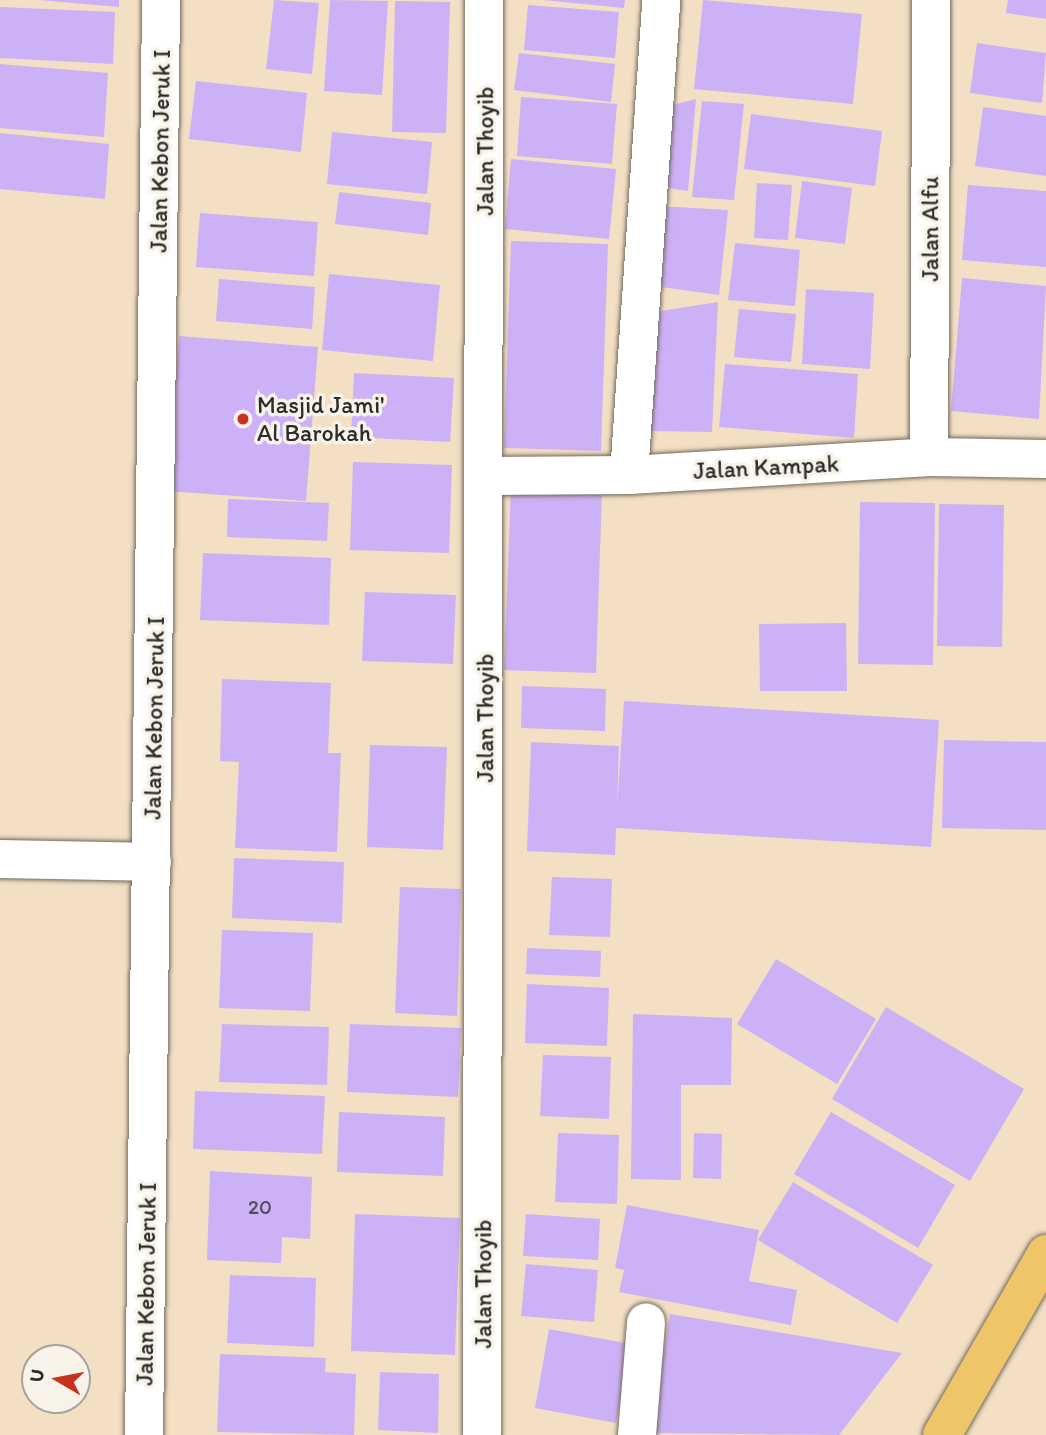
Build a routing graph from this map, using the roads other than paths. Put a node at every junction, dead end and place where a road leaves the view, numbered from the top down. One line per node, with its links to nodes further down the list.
1 (162, 0): 10 (street, Jalan Kebon Jeruk I)
2 (484, 0): 8 (street, Jalan Thoyib)
3 (662, 0): 7 (street)
4 (931, 0): 5 (street, Jalan Alfu)
5 (929, 457): 6 (street, Jalan Kampak); 7 (street, Jalan Kampak)
6 (1046, 459)
7 (629, 475): 8 (street, Jalan Kampak)
8 (486, 476): 14 (street, Jalan Thoyib)
9 (0, 859): 10 (street)
10 (152, 862): 13 (street, Jalan Kebon Jeruk I)
11 (1046, 1254): 16 (main road)
12 (646, 1322): 15 (street)
13 (144, 1435)
14 (482, 1435)
15 (637, 1435)
16 (943, 1435)

